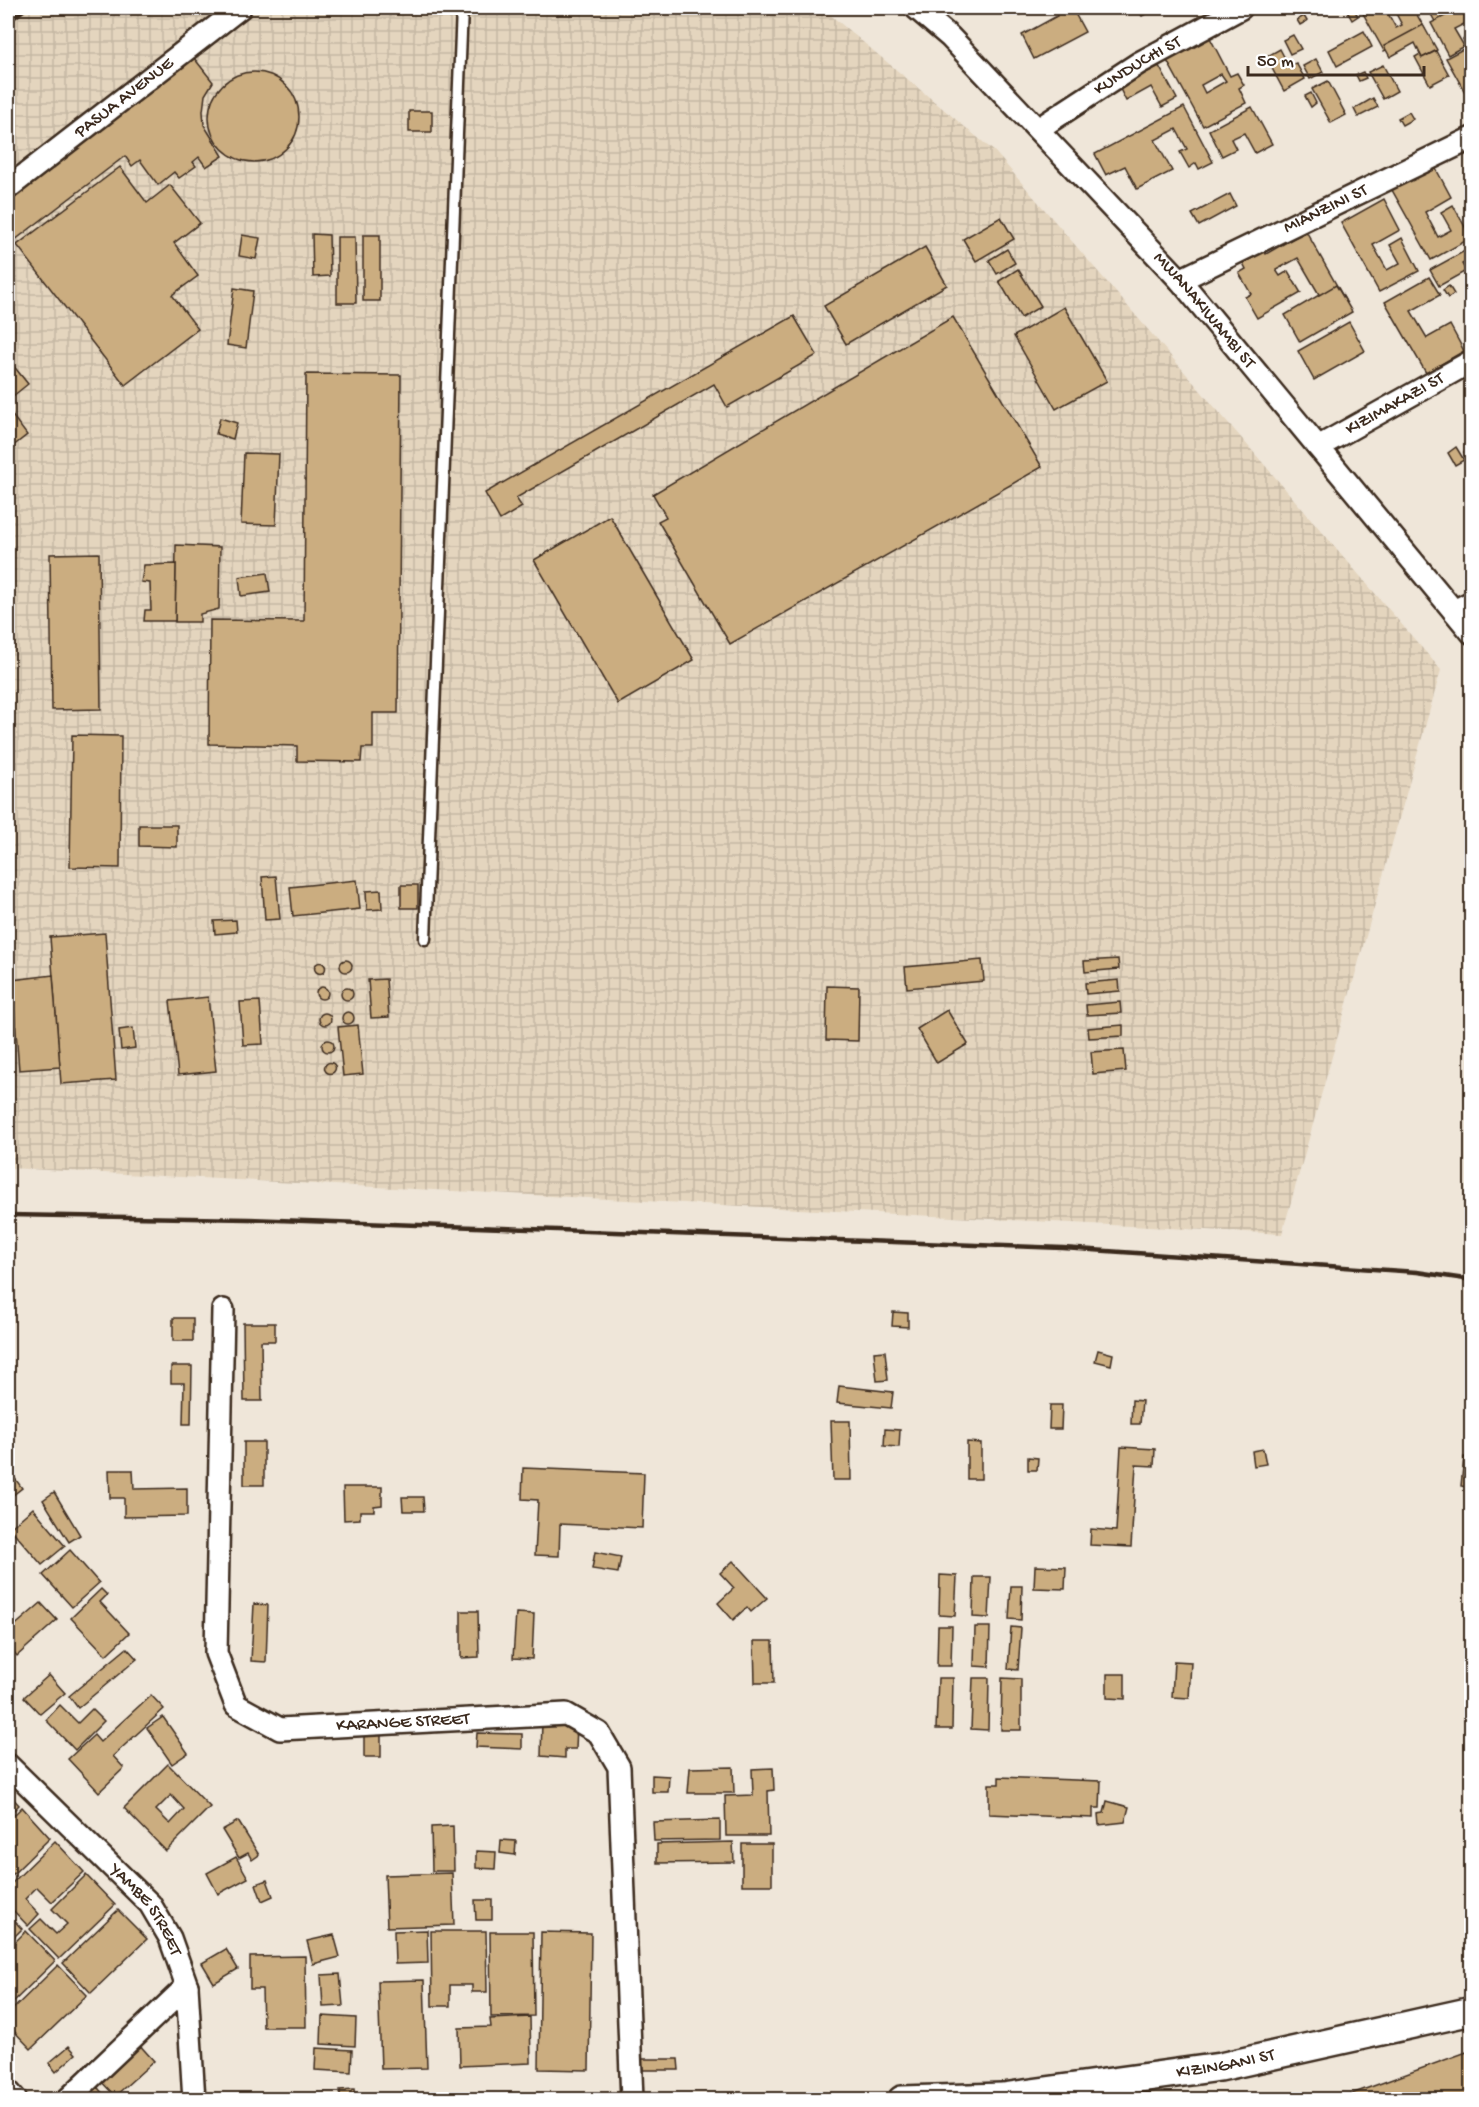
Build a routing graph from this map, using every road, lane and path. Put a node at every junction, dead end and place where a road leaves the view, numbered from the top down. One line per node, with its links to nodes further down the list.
1 (240, 8): 7 (street, PASUA AVENUE)
2 (462, 8): 13 (lane)
3 (916, 8): 5 (street, MWANAKIWAMBI ST)
4 (1241, 8): 5 (street, KUNDUCHI ST)
5 (1038, 129): 8 (street, MWANAKIWAMBI ST)
6 (1472, 138): 8 (street, MIANZINI ST)
7 (8, 188)
8 (1180, 280): 10 (street, MWANAKIWAMBI ST)
9 (1472, 361): 10 (street, KIZIMAKAZI ST)
10 (1318, 447): 11 (street, MWANAKIWAMBI ST)
11 (1463, 607): 12 (street, MWANAKIWAMBI ST)
12 (1472, 633)
13 (425, 939)
14 (223, 1310): 22 (street, KARANGE STREET)
15 (8, 1765): 16 (street, YAMBE STREET)
16 (187, 1986): 20 (street); 21 (street, YAMBE STREET)
17 (1472, 2011): 23 (street, KIZINGANI ST)
18 (8, 2091): 19 (street)
19 (16, 2100)
20 (67, 2100)
21 (194, 2100)
22 (632, 2100)
23 (902, 2100)

